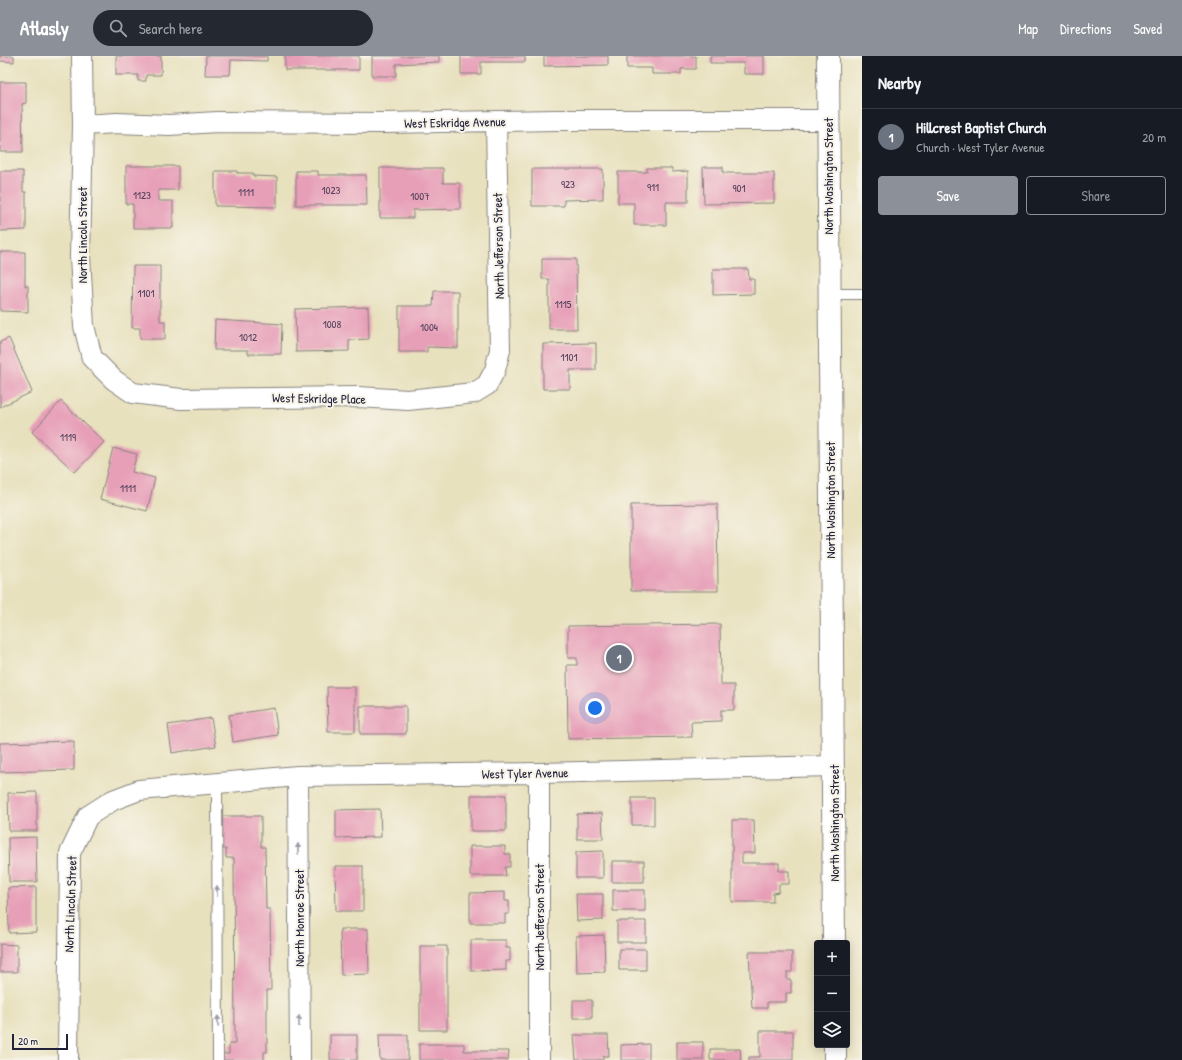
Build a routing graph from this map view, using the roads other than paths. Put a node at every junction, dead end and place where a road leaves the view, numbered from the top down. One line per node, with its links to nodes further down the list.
1 (82, 56): 5 (street, North Lincoln Street)
2 (828, 56): 4 (main road, North Washington Street)
3 (496, 120): 4 (street, West Eskridge Avenue); 5 (street, West Eskridge Avenue); 8 (street, North Jefferson Street)
4 (828, 120): 6 (main road, North Washington Street)
5 (83, 125): 9 (street, North Lincoln Street)
6 (829, 294): 7 (lane); 10 (main road, North Washington Street)
7 (862, 294)
8 (494, 370): 9 (street, West Eskridge Place)
9 (133, 393)
10 (833, 766): 11 (street, West Tyler Avenue); 14 (main road, North Washington Street)
11 (539, 773): 12 (street, West Tyler Avenue); 19 (street, North Jefferson Street)
12 (298, 776): 13 (street, West Tyler Avenue); 18 (street, North Monroe Street, one-way to 12)
13 (217, 782): 16 (street, North Lincoln Street); 17 (lane, one-way to 13)
14 (834, 940)
15 (835, 1048): 20 (main road)
16 (68, 1060)
17 (218, 1060)
18 (300, 1060)
19 (539, 1060)
20 (835, 1060)

